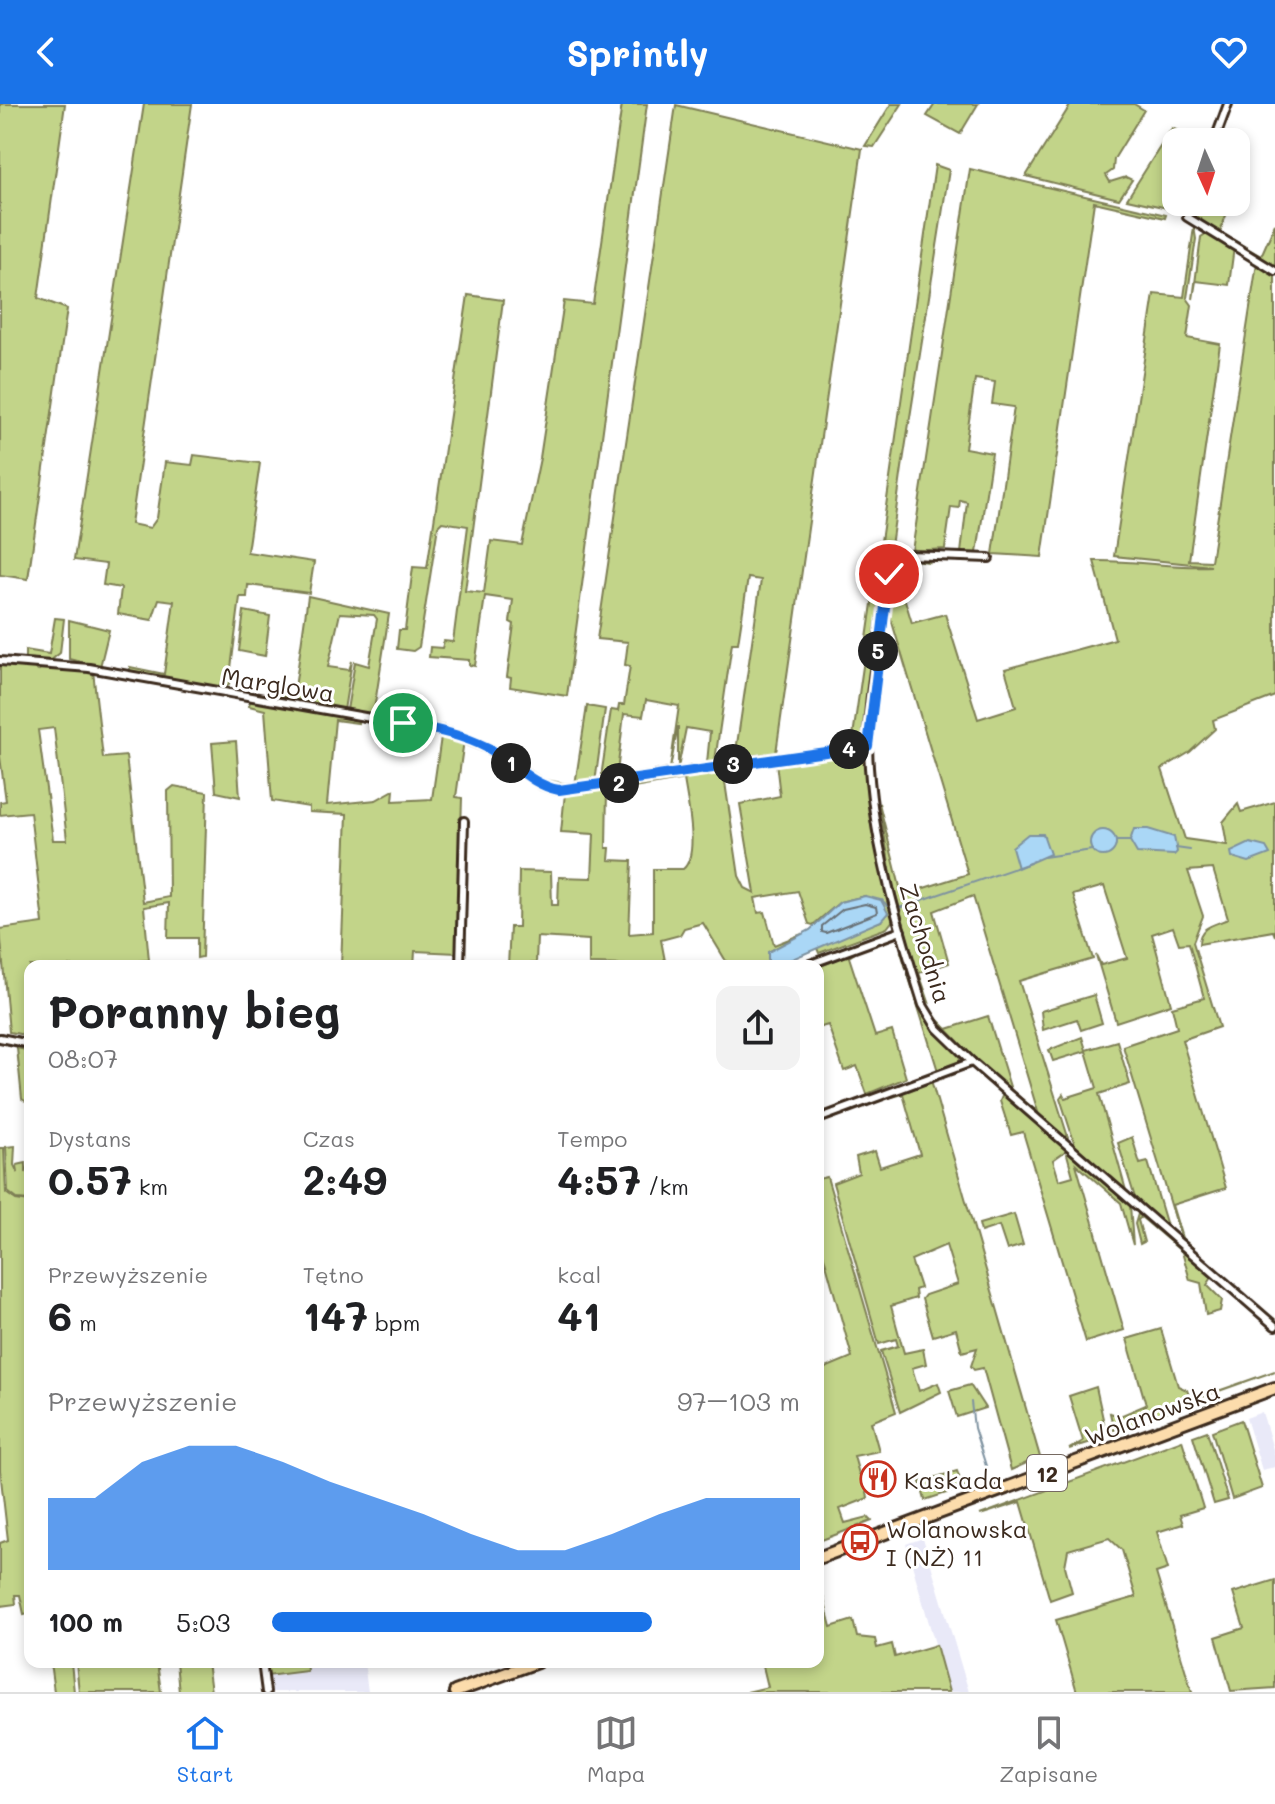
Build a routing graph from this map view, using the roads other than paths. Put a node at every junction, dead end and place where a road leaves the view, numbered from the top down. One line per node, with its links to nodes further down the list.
1 (1228, 104): 2 (street)
2 (1219, 128)
3 (1187, 216): 4 (street)
4 (1275, 271)
5 (989, 558): 7 (street, Zachodnia)
6 (0, 661): 7 (street, Marglowa)
7 (868, 746): 9 (street, Zachodnia)
8 (464, 821): 10 (street)
9 (901, 931): 11 (street); 14 (street, Zachodnia)
10 (460, 960)
11 (821, 960)
12 (0, 1038): 13 (street)
13 (24, 1043)
14 (972, 1062): 15 (street); 16 (street, Zachodnia)
15 (824, 1117)
16 (1275, 1326)
17 (1275, 1388): 18 (main road, Wolanowska / 12)
18 (824, 1556)
19 (263, 1668): 21 (street)
20 (521, 1668): 22 (main road)
21 (266, 1692)
22 (455, 1692)

